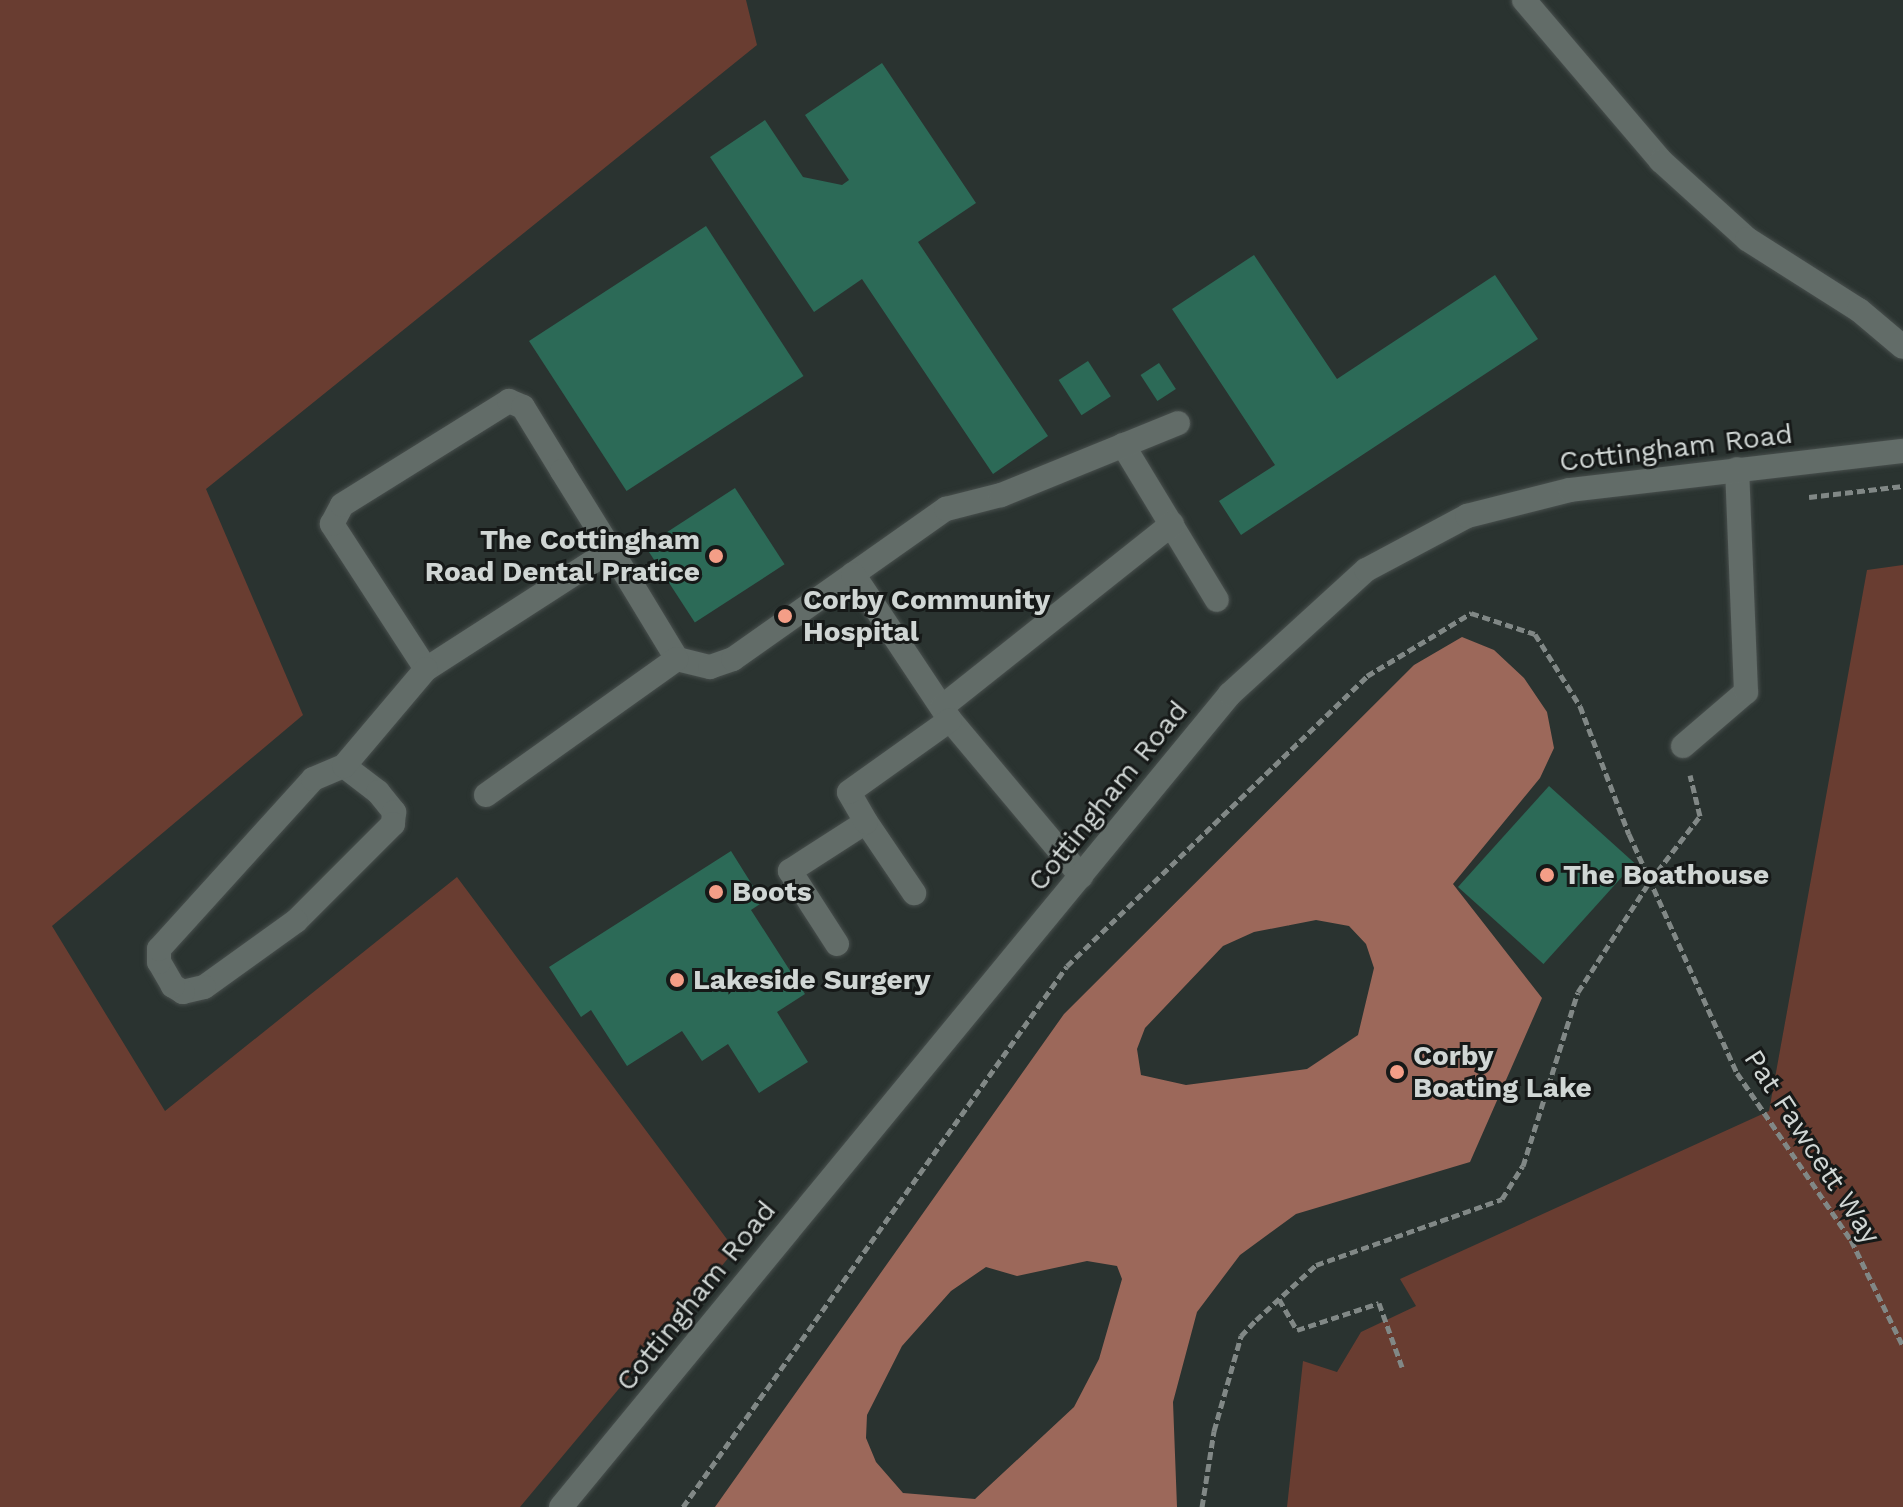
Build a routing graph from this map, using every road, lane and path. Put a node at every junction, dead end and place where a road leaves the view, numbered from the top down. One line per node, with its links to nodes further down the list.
1 (1524, 0): 2 (street)
2 (1903, 347)
3 (1178, 423): 4 (street)
4 (1123, 445): 7 (street); 9 (street)
5 (1903, 451): 6 (street, Cottingham Road)
6 (1737, 469): 14 (street); 18 (street, Cottingham Road)
7 (1172, 524): 10 (street); 13 (street)
8 (611, 550): 11 (street); 12 (street); 12 (street)
9 (853, 574): 11 (street); 13 (street)
10 (1217, 600)
11 (677, 659): 16 (street)
12 (426, 669): 15 (street)
13 (946, 714): 17 (street); 18 (street)
14 (1683, 746): 19 (path)
15 (344, 766): 15 (street)
16 (486, 795)
17 (866, 822): 20 (street); 21 (street)
18 (1081, 876): 25 (street, Cottingham Road)
19 (1650, 881): 22 (path); 23 (path, Pat Fawcett Way); 26 (path, Pat Fawcett Way)
20 (914, 893)
21 (837, 944)
22 (1279, 1299): 24 (path); 27 (path)
23 (1903, 1346)
24 (1402, 1367)
25 (561, 1507)
26 (683, 1507)
27 (1202, 1507)

